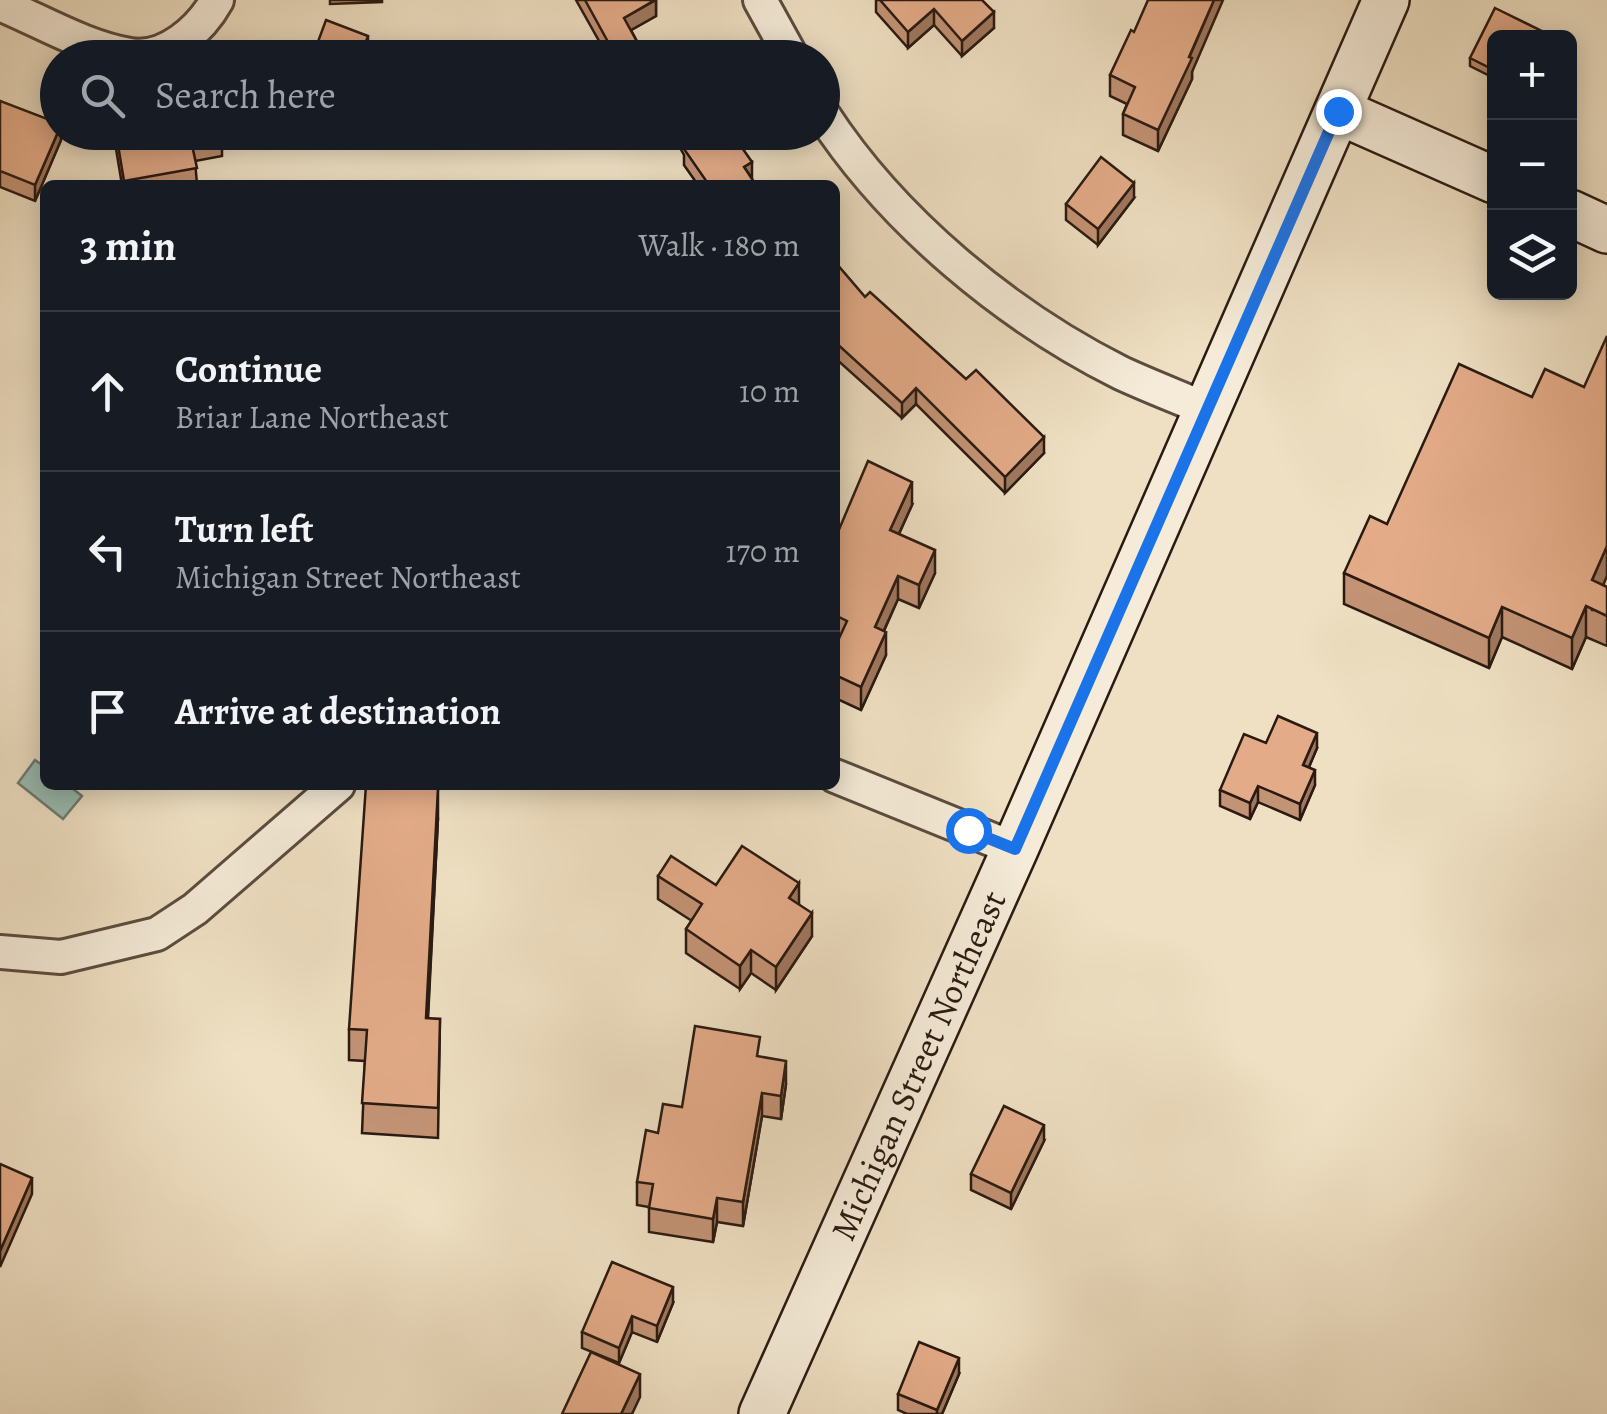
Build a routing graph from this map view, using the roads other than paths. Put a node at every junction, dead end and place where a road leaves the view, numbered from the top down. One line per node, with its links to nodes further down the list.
1 (216, 0): 6 (street)
2 (760, 0): 7 (street)
3 (1386, 0): 8 (main road, Michigan Street Northeast)
4 (0, 4): 5 (street)
5 (92, 40)
6 (180, 40)
7 (782, 40)
8 (1338, 111): 10 (main road); 13 (main road, Michigan Street Northeast)
9 (840, 137): 13 (street)
10 (1487, 177)
11 (1577, 217): 12 (main road)
12 (1607, 230)
13 (1206, 409): 16 (main road, Michigan Street Northeast)
14 (840, 778): 16 (street)
15 (332, 790): 17 (street)
16 (1015, 849): 18 (main road, Michigan Street Northeast)
17 (0, 952)
18 (762, 1414)

